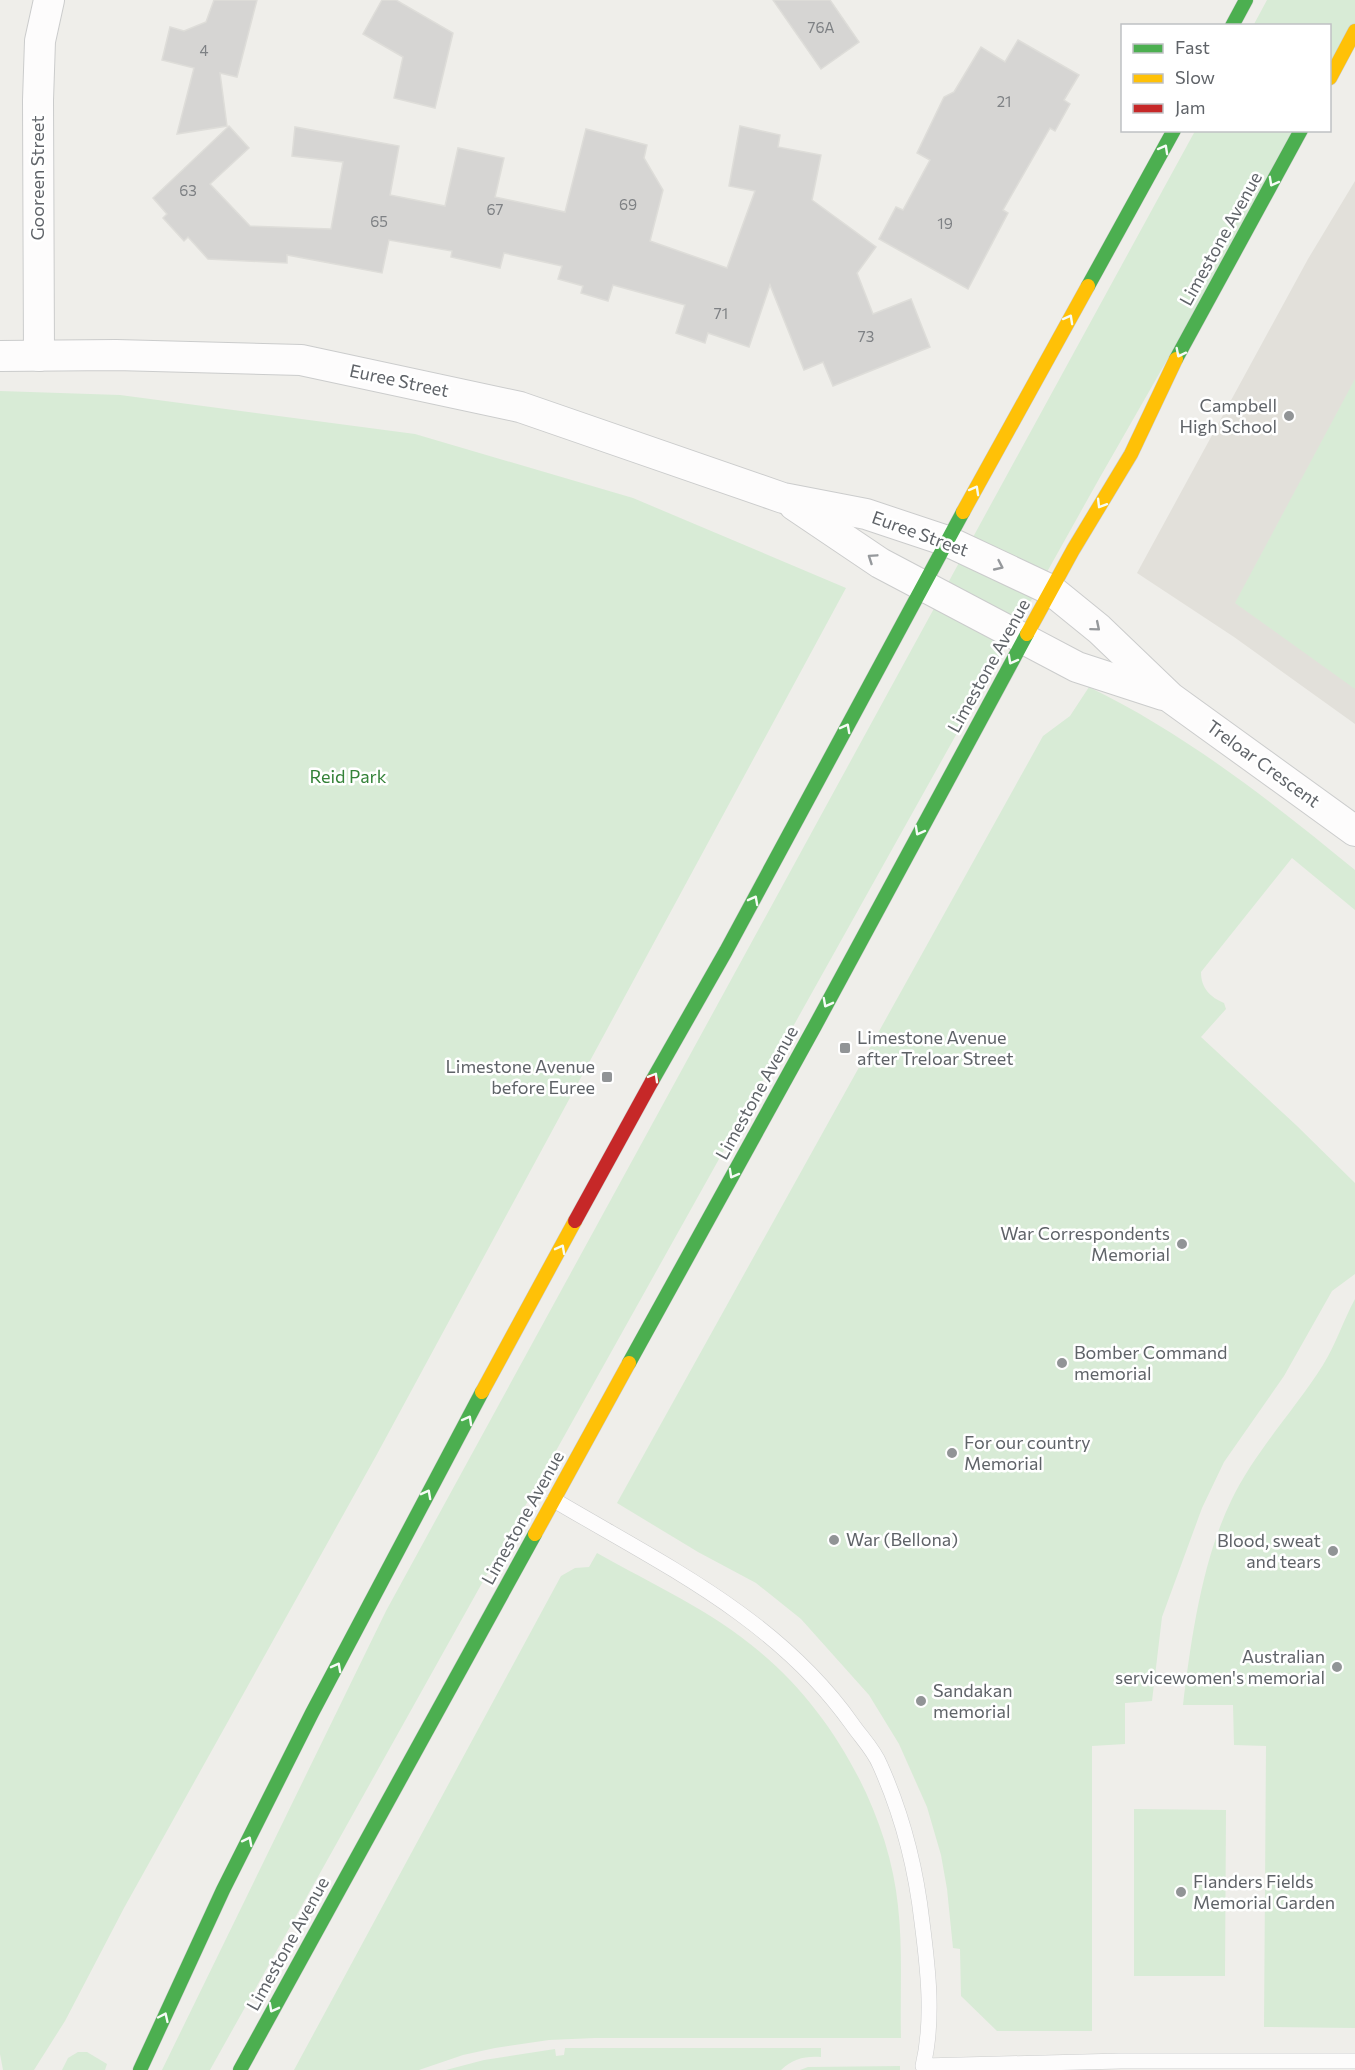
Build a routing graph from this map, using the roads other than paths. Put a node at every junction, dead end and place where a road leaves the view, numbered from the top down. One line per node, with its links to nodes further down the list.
1 (49, 0): 9 (street, Gooreen Street)
2 (1246, 0): 3 (main road)
3 (1233, 24)
4 (1355, 31): 5 (main road)
5 (1331, 74)
6 (1173, 132): 11 (main road, one-way to 6)
7 (1300, 132): 13 (main road, Limestone Avenue, one-way to 13)
8 (0, 356): 9 (street, Euree Street)
9 (39, 356): 10 (street, Euree Street)
10 (783, 498): 11 (street, Euree Street); 12 (street, Euree Street, one-way to 10)
11 (947, 541): 12 (main road); 13 (street, Euree Street, one-way to 13)
12 (924, 585): 14 (street, Euree Street); 20 (main road, one-way to 12)
13 (1051, 590): 14 (main road, Limestone Avenue); 15 (street, Treloar Crescent, one-way to 15)
14 (1024, 639): 15 (street, Treloar Crescent); 17 (main road, Limestone Avenue, one-way to 17)
15 (1171, 698): 16 (street, Treloar Crescent)
16 (1355, 831)
17 (554, 1500): 19 (lane); 21 (main road, Limestone Avenue, one-way to 21)
18 (1355, 2061): 19 (lane)
19 (922, 2068)
20 (140, 2070)
21 (240, 2070)

